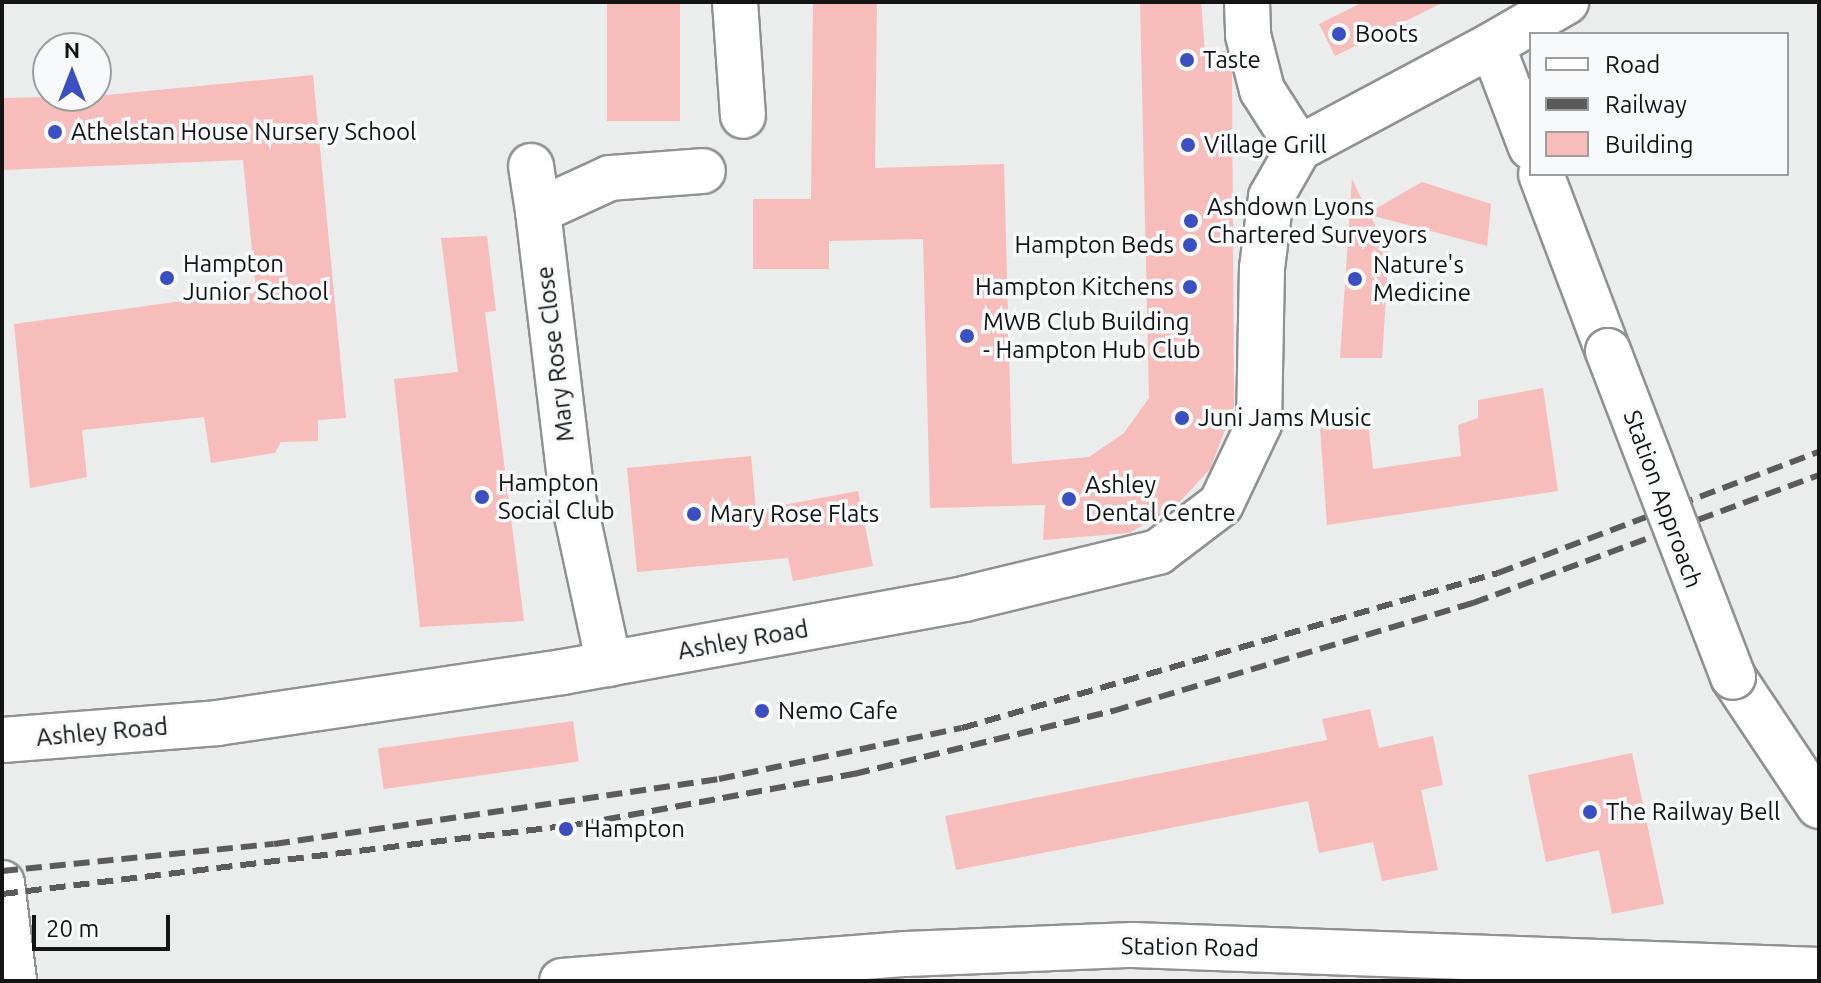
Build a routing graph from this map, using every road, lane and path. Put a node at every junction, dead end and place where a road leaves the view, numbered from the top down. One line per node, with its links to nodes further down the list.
1 (735, 2): 5 (street)
2 (1247, 2): 7 (street)
3 (1547, 7): 4 (street)
4 (1492, 45): 6 (street); 7 (street)
5 (743, 116)
6 (1529, 142)
7 (1299, 148): 12 (street, Ashley Road)
8 (531, 166): 11 (street, Mary Rose Close)
9 (703, 171): 11 (street)
10 (1542, 176): 14 (street, Station Approach, bridge)
11 (538, 211): 12 (street, Mary Rose Close)
12 (609, 664): 13 (street, Ashley Road)
13 (2, 740)
14 (1819, 806)
15 (2, 883): 18 (street)
16 (1819, 970): 17 (street, Station Road)
17 (1702, 974): 19 (street, Station Road)
18 (14, 981)
19 (562, 981)

